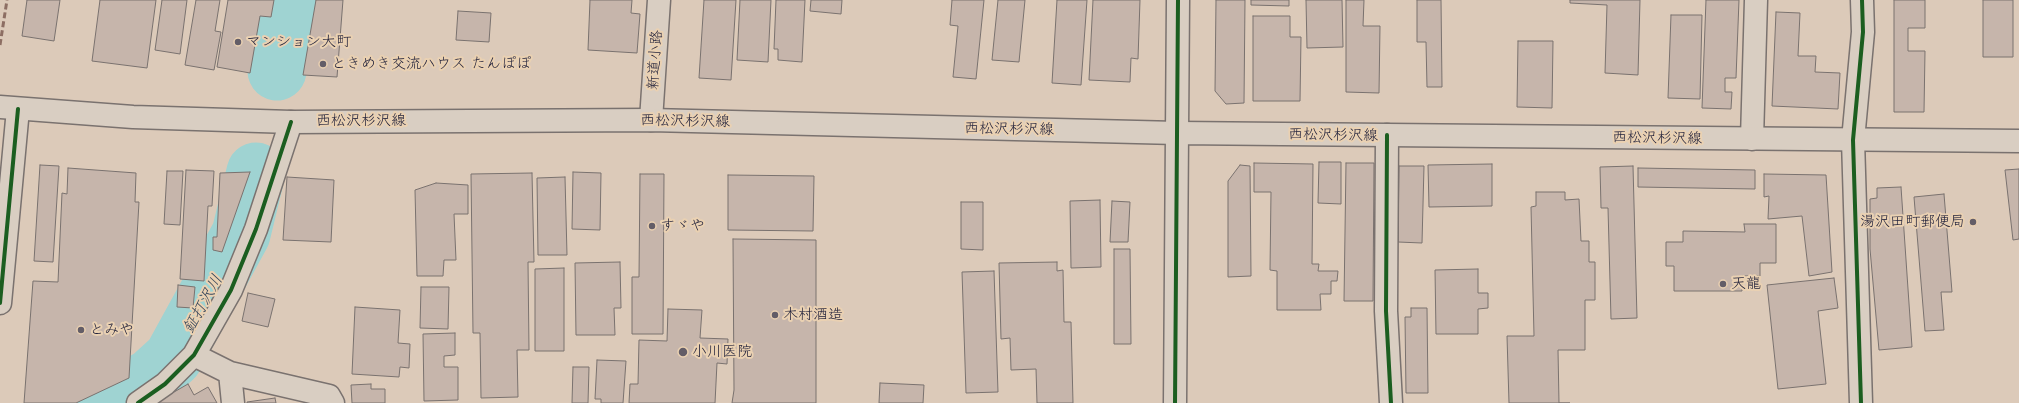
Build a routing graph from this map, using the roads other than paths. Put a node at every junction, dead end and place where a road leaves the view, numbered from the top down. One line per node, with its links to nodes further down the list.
1 (659, 0): 6 (street, 新道小路)
2 (1178, 0): 8 (street)
3 (1756, 0): 10 (street)
4 (1862, 0): 11 (street)
5 (9, 108): 7 (street, 西松沢杉沢線); 13 (street)
6 (651, 120): 7 (street, 西松沢杉沢線); 8 (street, 西松沢杉沢線)
7 (290, 122): 14 (street)
8 (1177, 133): 9 (street, 西松沢杉沢線); 20 (street)
9 (1387, 136): 10 (street, 西松沢杉沢線); 21 (street)
10 (1752, 139): 11 (street, 西松沢杉沢線)
11 (1853, 140): 12 (street, 西松沢杉沢線); 16 (street)
12 (2019, 142)
13 (0, 303)
14 (194, 355): 15 (street); 17 (street)
15 (230, 373): 18 (street); 19 (street)
16 (1861, 400)
17 (138, 403)
18 (233, 403)
19 (333, 403)
20 (1175, 403)
21 (1391, 403)

